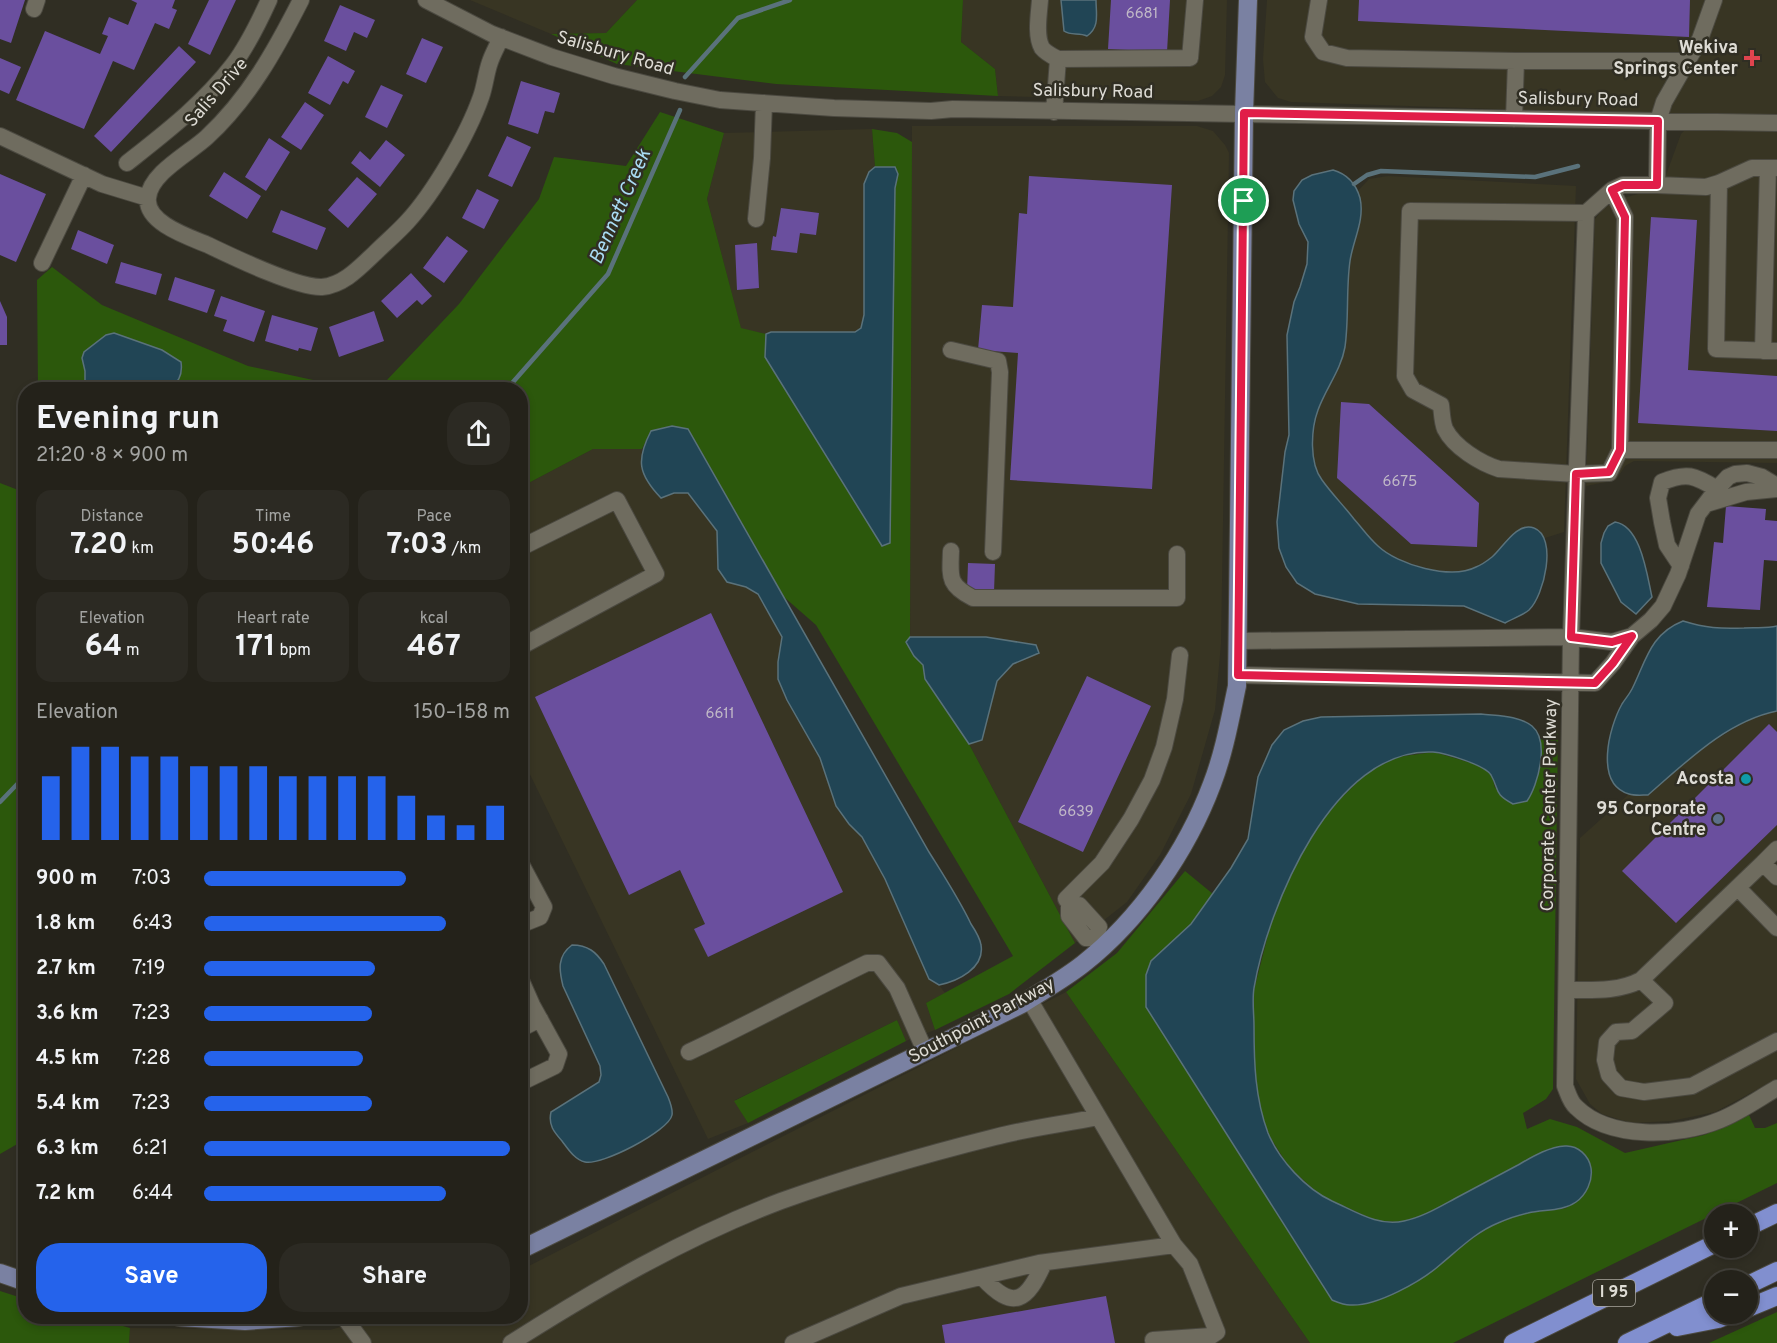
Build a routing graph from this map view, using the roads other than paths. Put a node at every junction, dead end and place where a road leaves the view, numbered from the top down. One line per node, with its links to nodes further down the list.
1 (426, 0): 9 (street, Salisbury Road)
2 (1040, 0): 10 (street)
3 (1195, 0): 10 (street)
4 (1248, 0): 17 (main road, Southpoint Parkway)
5 (1319, 0): 11 (street)
6 (1714, 0): 12 (street)
7 (269, 1): 8 (street); 13 (street)
8 (298, 6): 14 (street, Salis Drive)
9 (501, 37): 15 (street, Salisbury Road); 30 (street)
10 (1058, 59): 16 (street)
11 (1516, 61): 12 (street); 18 (street)
12 (1688, 61): 19 (street)
13 (227, 72): 14 (street); 21 (street)
14 (250, 90): 23 (street, Salis Drive)
15 (764, 103): 16 (street, Salisbury Road); 32 (street)
16 (1054, 112): 17 (street, Salisbury Road)
17 (1244, 113): 18 (street, Salisbury Road); 51 (main road, Southpoint Parkway)
18 (1514, 119): 19 (street, Salisbury Road)
19 (1658, 121): 20 (street, Salisbury Road); 28 (street)
20 (1777, 123)
21 (164, 134): 23 (street); 24 (street)
22 (0, 136): 26 (street)
23 (182, 157): 30 (street, Salis Drive)
24 (127, 163)
25 (1773, 168): 27 (street); 35 (street)
26 (84, 175): 30 (street); 33 (street)
27 (1719, 183): 28 (street); 35 (street)
28 (1657, 185): 29 (street)
29 (1612, 190): 31 (street); 36 (street)
30 (148, 198)
31 (1586, 213): 38 (street, Corporate Center Parkway); 38 (street)
32 (756, 219)
33 (42, 263)
34 (951, 350): 46 (street)
35 (1770, 351)
36 (1620, 450): 37 (street); 38 (street)
37 (1777, 450)
38 (1576, 474): 50 (street, Corporate Center Parkway)
39 (1735, 474): 40 (street); 41 (street); 42 (street)
40 (1777, 488): 42 (street)
41 (1716, 489): 43 (street); 48 (street)
42 (1736, 495): 43 (street)
43 (1706, 504): 48 (street)
44 (528, 544): 52 (street)
45 (951, 551): 47 (street)
46 (993, 552)
47 (1177, 554)
48 (1681, 566): 49 (street)
49 (1632, 636): 50 (street); 55 (street)
50 (1571, 637): 51 (street); 55 (street, Corporate Center Parkway)
51 (1239, 641): 54 (main road, Southpoint Parkway)
52 (528, 644)
53 (1180, 655): 63 (street)
54 (1238, 675): 55 (street); 63 (main road, Southpoint Parkway)
55 (1571, 684): 65 (street, Corporate Center Parkway)
56 (1777, 849): 57 (street)
57 (1763, 862): 59 (street); 60 (street)
58 (528, 877): 61 (street)
59 (1777, 877)
60 (1738, 888): 62 (street); 64 (street)
61 (528, 922)
62 (1777, 928)
63 (1100, 942): 67 (main road, Southpoint Parkway)
64 (1641, 980): 65 (street); 70 (street)
65 (1567, 990): 74 (street, Corporate Center Parkway)
66 (528, 994): 68 (street)
67 (1029, 999): 71 (main road, Southpoint Parkway); 75 (street)
68 (540, 1019): 69 (street); 73 (street)
69 (528, 1025)
70 (1777, 1041)
71 (925, 1051): 72 (street); 79 (main road, Southpoint Parkway)
72 (689, 1052)
73 (528, 1079)
74 (1777, 1088)
75 (1098, 1117): 78 (street); 95 (street)
76 (1777, 1213): 77 (highway)
77 (1758, 1222)
78 (1174, 1245): 81 (street); 93 (street)
79 (528, 1246)
80 (1704, 1249): 97 (highway, I 95)
81 (1044, 1263): 84 (street); 84 (street)
82 (1777, 1271): 86 (highway)
83 (0, 1273): 85 (main road)
84 (982, 1277): 96 (street)
85 (18, 1279)
86 (1758, 1280)
87 (1777, 1296): 88 (highway)
88 (1758, 1304)
89 (1704, 1306): 92 (highway)
90 (1704, 1322): 92 (highway)
91 (349, 1324): 94 (street)
92 (1652, 1332): 98 (highway)
93 (1153, 1340)
94 (363, 1343)
95 (511, 1343)
96 (793, 1343)
97 (1514, 1343)
98 (1627, 1343)

